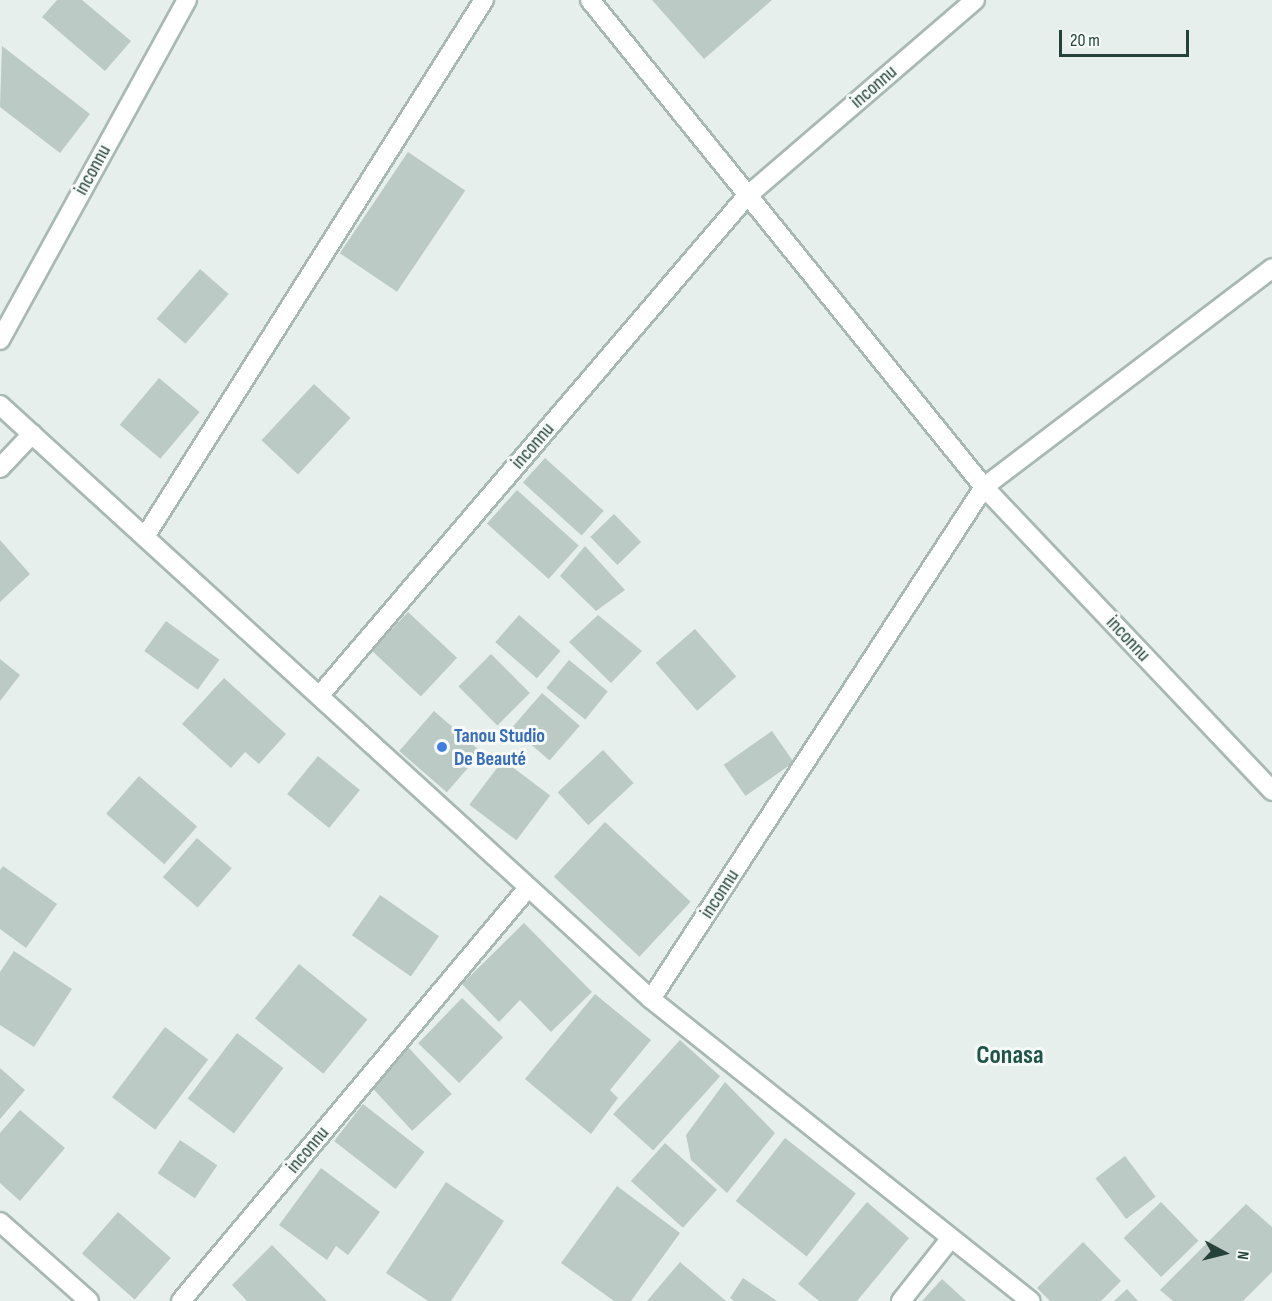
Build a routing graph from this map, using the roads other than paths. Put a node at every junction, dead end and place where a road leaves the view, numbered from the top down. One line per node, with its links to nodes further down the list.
1 (187, 0): 7 (street, inconnu)
2 (484, 0): 12 (street)
3 (590, 0): 5 (street, inconnu)
4 (975, 0): 5 (street, inconnu)
5 (746, 197): 11 (street, inconnu); 13 (street, inconnu)
6 (1272, 268): 11 (street, inconnu)
7 (0, 340)
8 (0, 405): 9 (street)
9 (32, 434): 10 (street); 12 (street)
10 (0, 468)
11 (984, 487): 14 (street, inconnu); 16 (street, inconnu)
12 (146, 535): 13 (street)
13 (320, 695): 15 (street)
14 (1272, 791)
15 (527, 889): 16 (street); 20 (street, inconnu)
16 (651, 999): 18 (street)
17 (0, 1222): 19 (street)
18 (951, 1238): 21 (street); 22 (street)
19 (89, 1301)
20 (181, 1301)
21 (900, 1301)
22 (1030, 1301)

